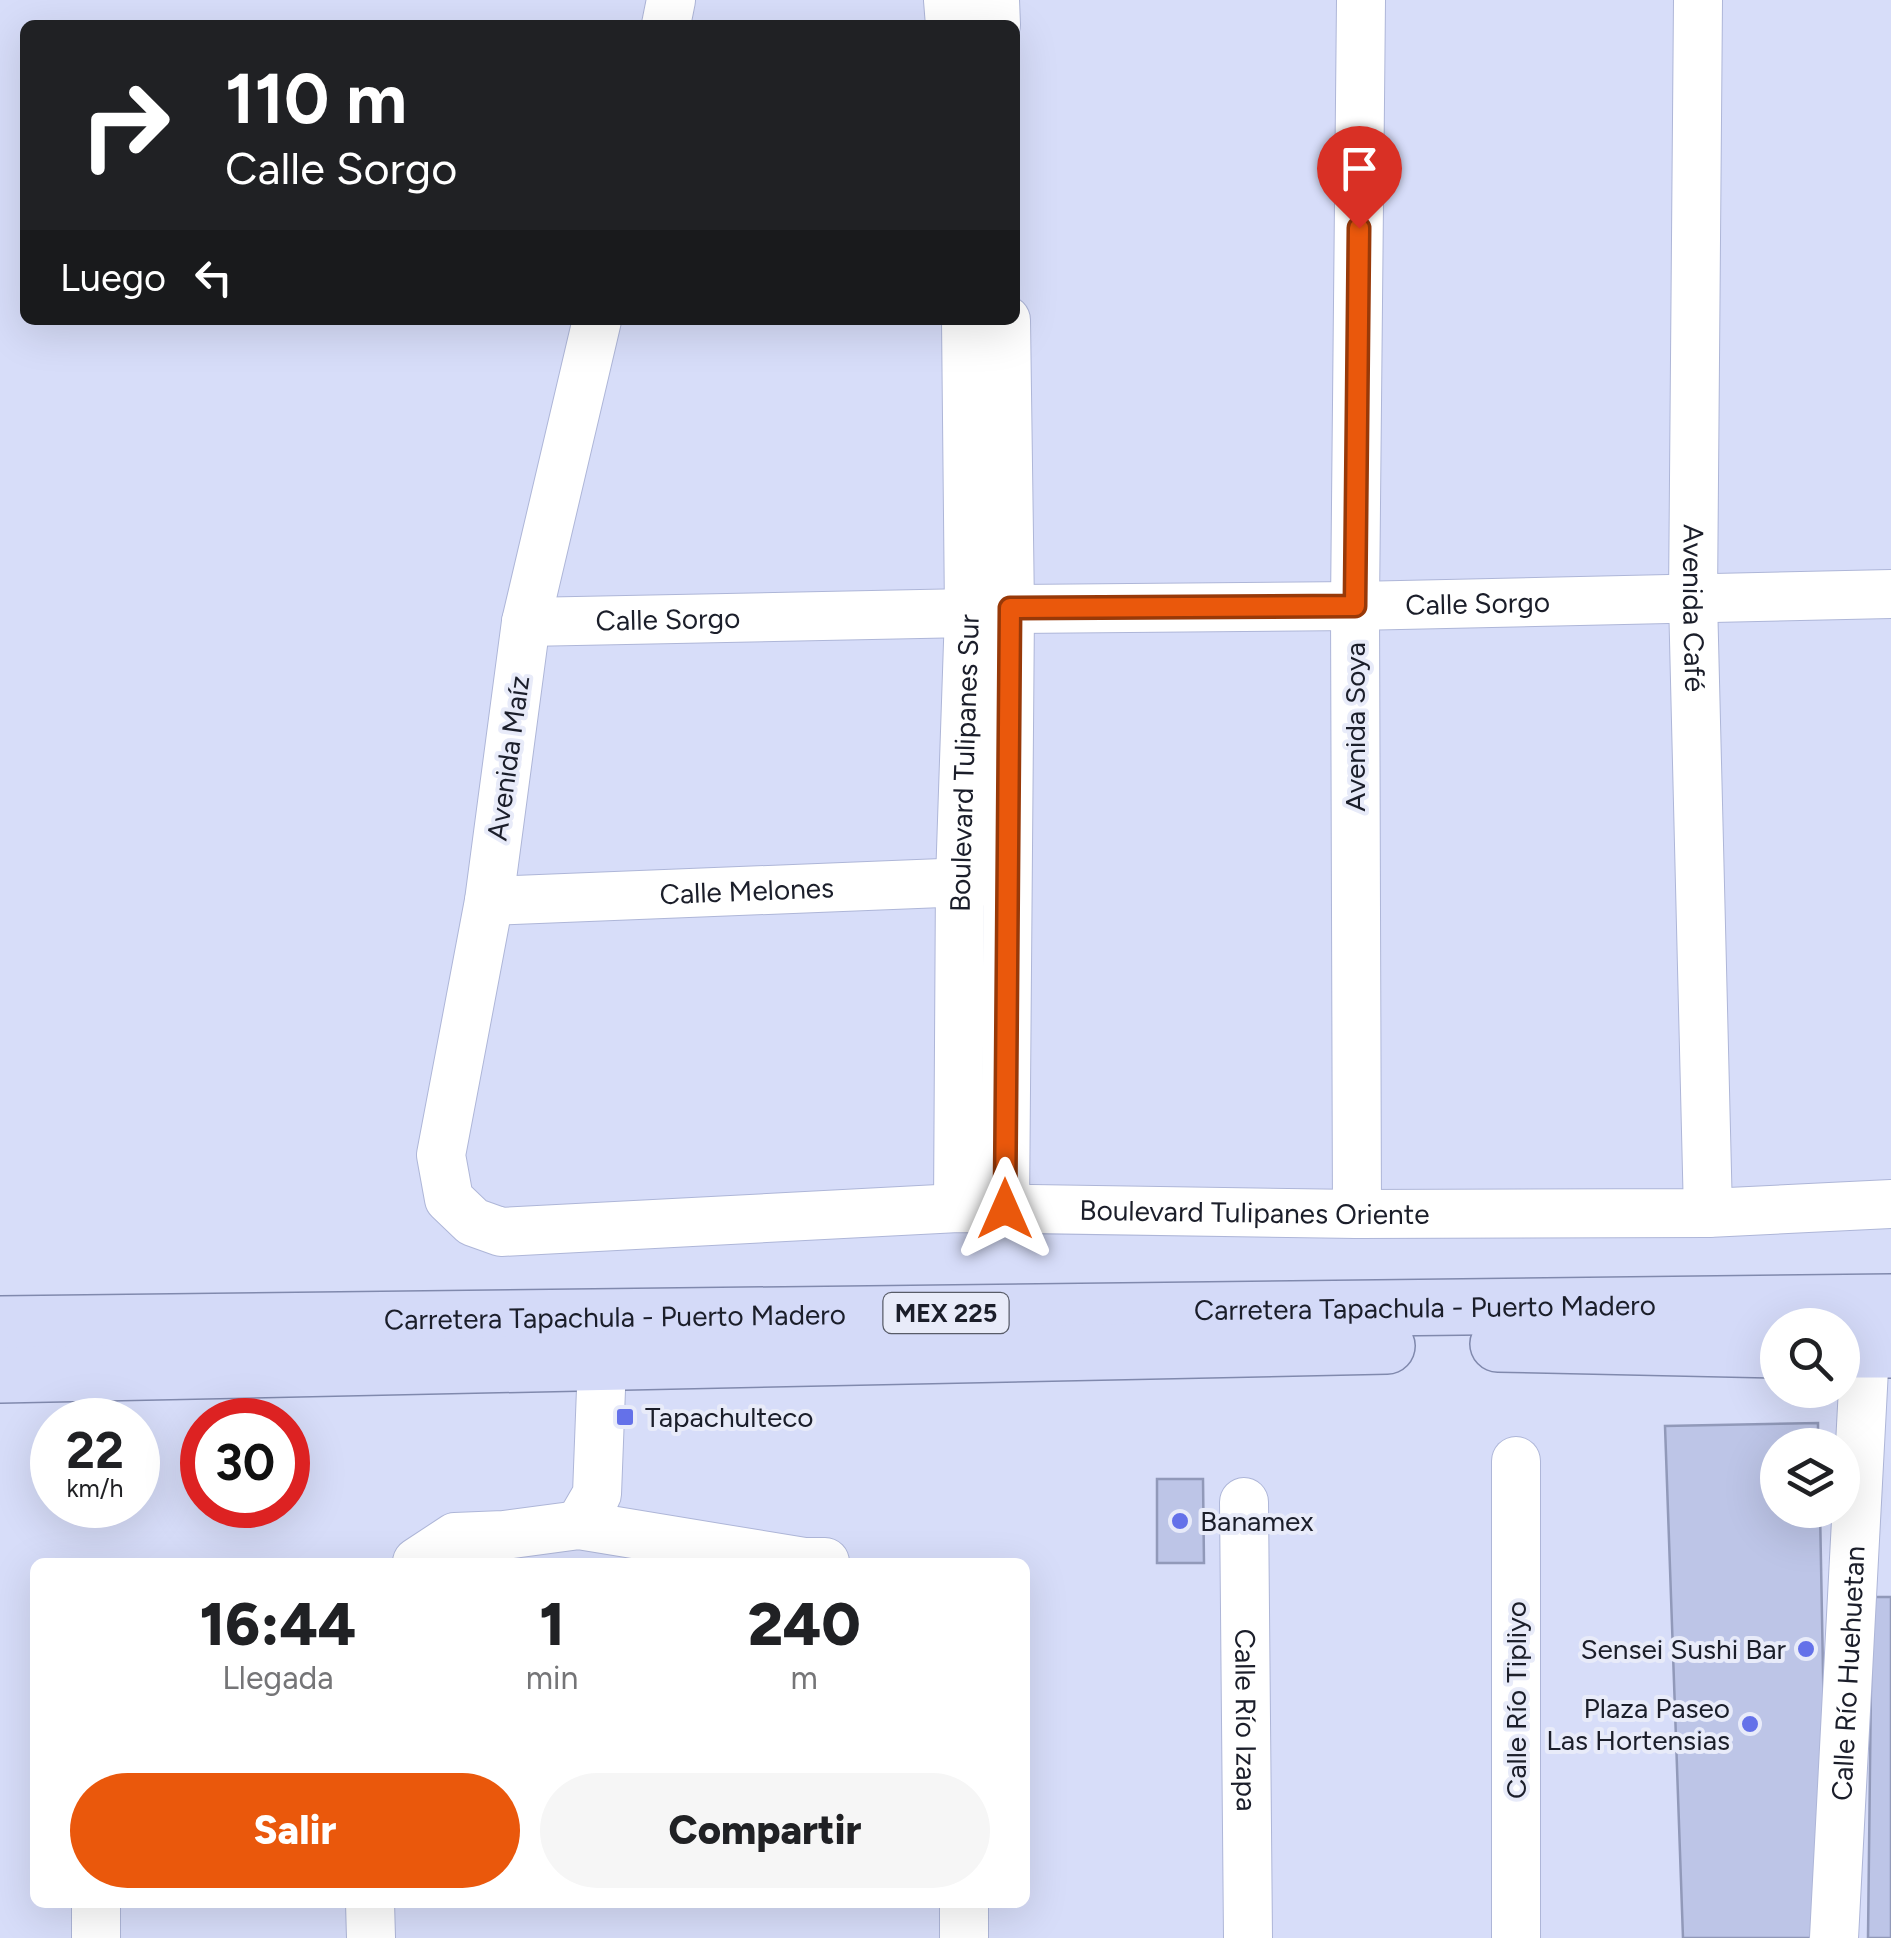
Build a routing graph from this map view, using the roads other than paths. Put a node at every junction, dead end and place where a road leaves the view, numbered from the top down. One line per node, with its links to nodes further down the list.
1 (1362, 0): 8 (street, Avenida Soya)
2 (1698, 0): 7 (street, Avenida Café)
3 (596, 325): 10 (street, Avenida Maíz)
4 (966, 325): 9 (street, Boulevard Tulipanes Sur)
5 (1006, 325): 9 (street, Boulevard Tulipanes Sur)
6 (1891, 594): 7 (street, Calle Sorgo)
7 (1694, 600): 8 (street, Calle Sorgo); 17 (street, Avenida Café)
8 (1355, 606): 9 (street, Calle Sorgo); 18 (street, Avenida Soya)
9 (990, 611): 10 (street, Calle Sorgo); 11 (street, Boulevard Tulipanes Sur)
10 (526, 622): 12 (street, Avenida Maíz)
11 (983, 881): 12 (street, Calle Melones); 15 (street, Boulevard Tulipanes Sur); 16 (street, Boulevard Tulipanes Sur)
12 (489, 901): 13 (street, Avenida Maíz)
13 (449, 1199): 15 (street, Boulevard Tulipanes Oriente)
14 (1891, 1204): 17 (street, Boulevard Tulipanes Oriente)
15 (958, 1208): 16 (street, Boulevard Tulipanes Oriente)
16 (1005, 1209): 18 (street, Boulevard Tulipanes Oriente)
17 (1708, 1213): 18 (street, Boulevard Tulipanes Oriente)
18 (1357, 1214)
19 (1891, 1302): 21 (main road, Carretera Tapachula - Puerto Madero / MEX 225)
20 (0, 1324): 21 (main road, Carretera Tapachula - Puerto Madero / MEX 225)
21 (601, 1340): 22 (main road, Carretera Tapachula - Puerto Madero / MEX 225); 24 (main road, Carretera Tapachula - Puerto Madero / MEX 225); 27 (street)
22 (1760, 1350)
23 (1866, 1350): 38 (street, Calle Río Huehuetan)
24 (0, 1375)
25 (1516, 1461): 37 (street, Calle Río Tipliyo)
26 (1244, 1502): 36 (street, Calle Río Izapa)
27 (579, 1524): 28 (street); 29 (street)
28 (424, 1558)
29 (780, 1558)
30 (96, 1908): 33 (street)
31 (370, 1908): 34 (street)
32 (964, 1908): 35 (street)
33 (96, 1938)
34 (371, 1938)
35 (964, 1938)
36 (1248, 1938)
37 (1516, 1938)
38 (1834, 1938)

